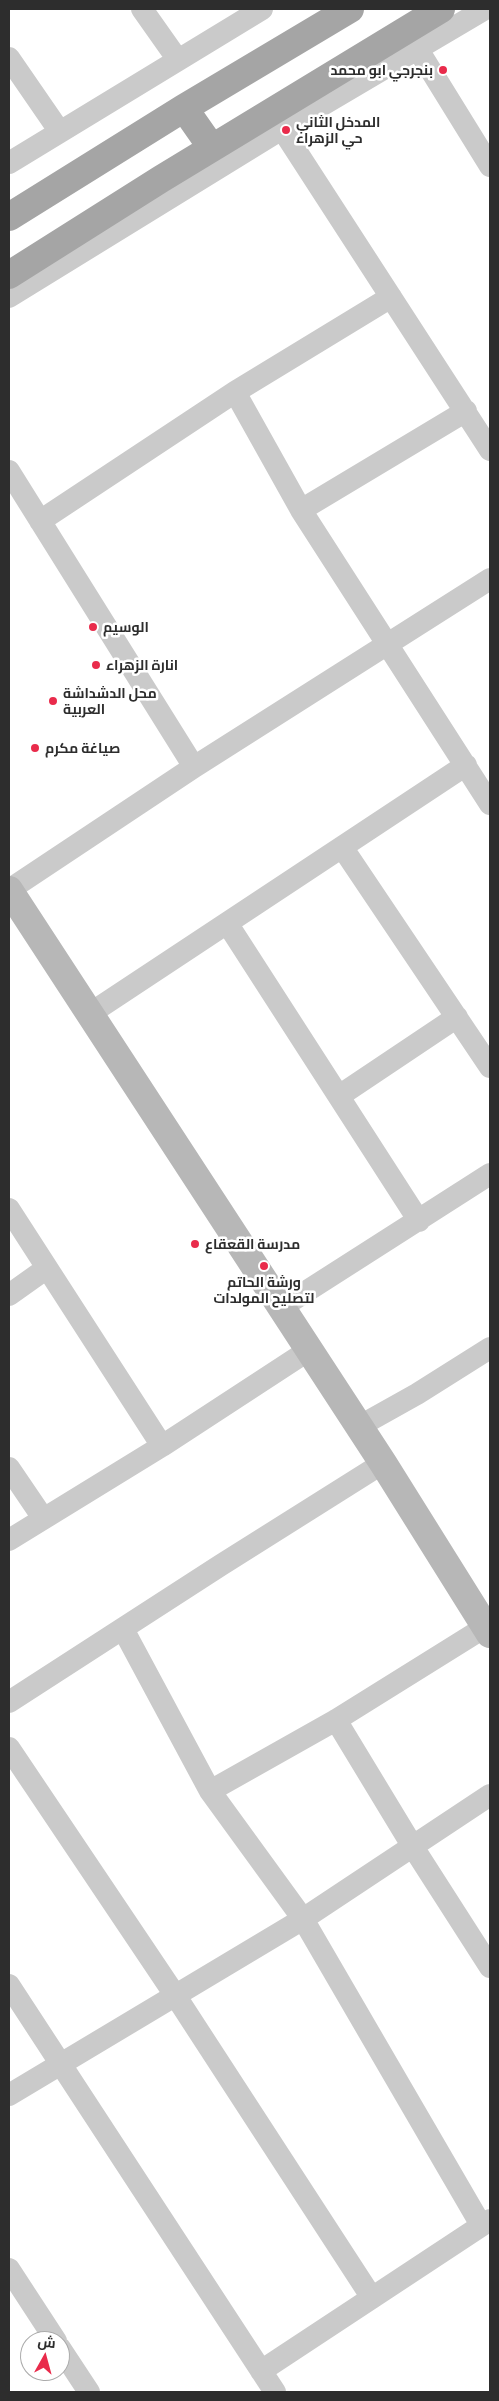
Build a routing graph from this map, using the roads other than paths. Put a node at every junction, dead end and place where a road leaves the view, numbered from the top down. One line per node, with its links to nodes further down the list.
1 (142, 9): 8 (street)
2 (262, 9): 8 (street)
3 (350, 9): 9 (main road)
4 (441, 9): 12 (main road)
5 (485, 9): 6 (street)
6 (417, 48): 10 (street); 14 (street)
7 (9, 58): 11 (street)
8 (178, 60): 11 (street)
9 (184, 108): 12 (main road); 16 (main road)
10 (282, 129): 15 (street); 19 (street)
11 (60, 132): 13 (street)
12 (212, 148): 15 (main road)
13 (9, 163)
14 (490, 166)
15 (169, 186): 17 (main road); 18 (street)
16 (9, 216)
17 (9, 275)
18 (9, 297)
19 (391, 297): 20 (street); 21 (street)
20 (235, 392): 24 (street); 25 (street)
21 (466, 412): 22 (street); 24 (street)
22 (490, 450)
23 (9, 471): 25 (street)
24 (301, 510): 27 (street)
25 (40, 521): 29 (street)
26 (490, 579): 27 (street)
27 (388, 646): 28 (street); 29 (street)
28 (466, 765): 30 (street); 31 (street)
29 (194, 767): 32 (street)
30 (490, 804)
31 (342, 847): 33 (street); 35 (street)
32 (9, 890): 34 (street)
33 (227, 923): 34 (street); 37 (street)
34 (91, 1014): 43 (street)
35 (457, 1017): 36 (street); 37 (street)
36 (490, 1067)
37 (339, 1096): 40 (street)
38 (490, 1174): 40 (street)
39 (9, 1209): 41 (street)
40 (419, 1221): 43 (street)
41 (47, 1268): 42 (street); 47 (street)
42 (9, 1296)
43 (282, 1307): 45 (street)
44 (490, 1348): 46 (street)
45 (309, 1350): 46 (street); 47 (street)
46 (358, 1427): 48 (street)
47 (162, 1446): 50 (street)
48 (383, 1463): 52 (street); 53 (street)
49 (9, 1468): 50 (street)
50 (43, 1518): 51 (street)
51 (9, 1540)
52 (489, 1628): 55 (street)
53 (123, 1629): 54 (street); 57 (street)
54 (9, 1702)
55 (336, 1720): 57 (street); 59 (street)
56 (9, 1748): 63 (street)
57 (210, 1791): 60 (street)
58 (490, 1795): 59 (street)
59 (413, 1847): 60 (street); 61 (street)
60 (303, 1919): 63 (street); 66 (street)
61 (490, 1967)
62 (9, 1985): 64 (street)
63 (175, 1995): 64 (street); 68 (street)
64 (59, 2064): 65 (street); 71 (street)
65 (9, 2095)
66 (486, 2222): 68 (street)
67 (9, 2269): 69 (street)
68 (372, 2298): 71 (street)
69 (49, 2331)
70 (70, 2363): 72 (street)
71 (261, 2372): 73 (street)
72 (89, 2392)
73 (275, 2392)

